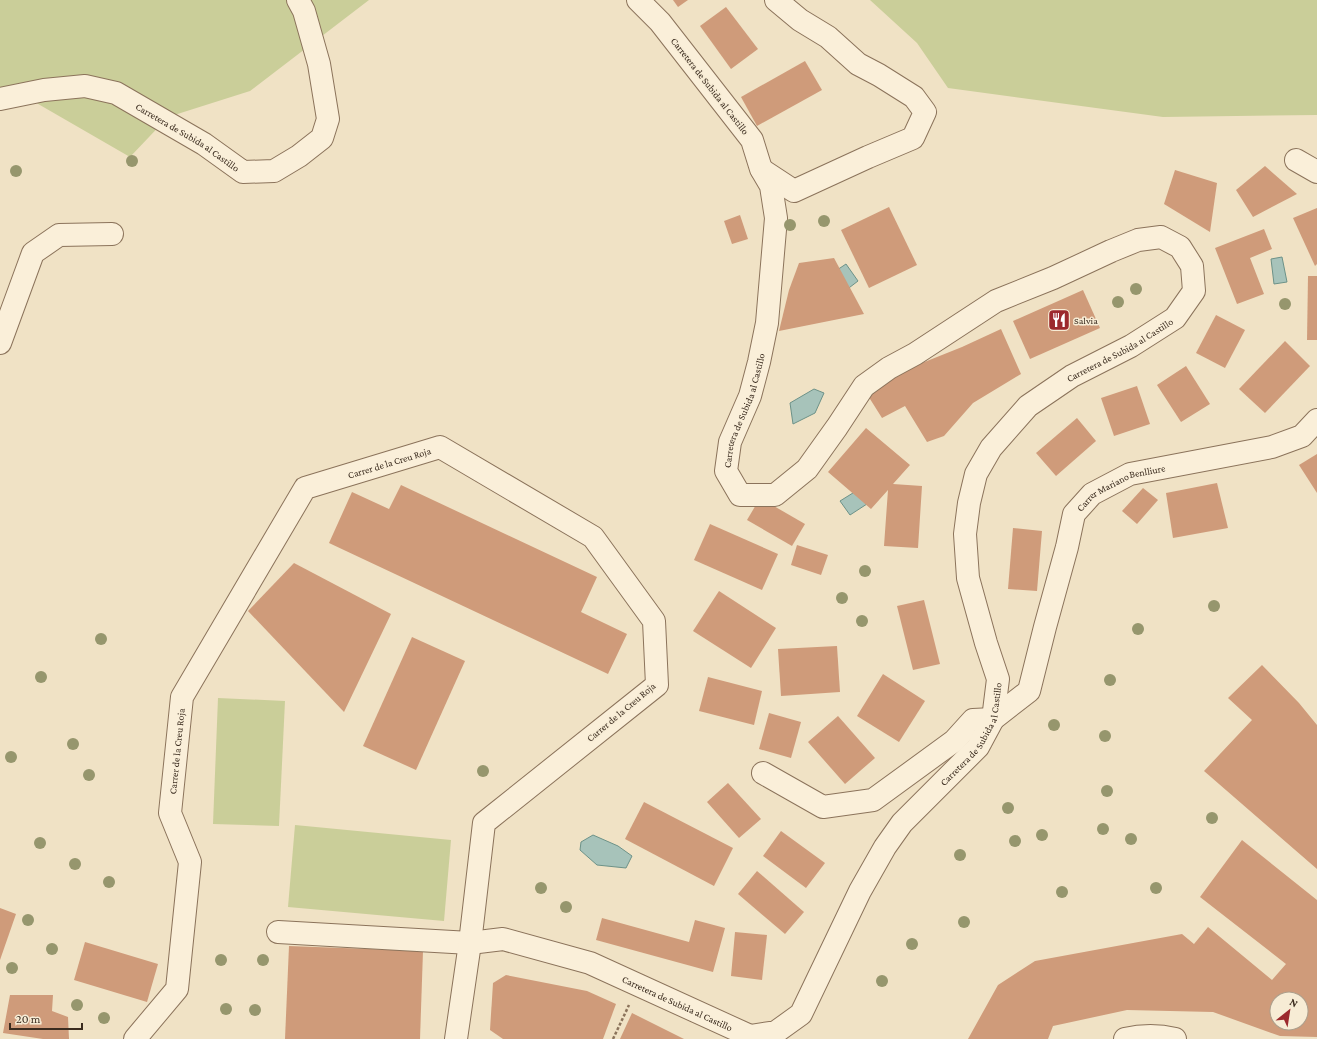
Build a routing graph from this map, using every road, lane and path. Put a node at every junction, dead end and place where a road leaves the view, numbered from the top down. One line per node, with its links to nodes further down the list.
1 (298, 0): 4 (street, Carretera de Subida al Castillo)
2 (638, 0): 6 (street, Carretera de Subida al Castillo)
3 (776, 0): 6 (street)
4 (0, 99)
5 (1296, 160): 7 (street)
6 (761, 169): 11 (street, Carretera de Subida al Castillo)
7 (1317, 172)
8 (112, 234): 9 (street)
9 (0, 343)
10 (1317, 420): 11 (street, Carrer Mariano Benlliure)
11 (993, 719): 12 (street); 15 (street, Carretera de Subida al Castillo)
12 (763, 773)
13 (278, 932): 14 (street, Carretera de Subida al Castillo)
14 (470, 942): 15 (street, Carretera de Subida al Castillo); 16 (street, Carrer de la Creu Roja); 17 (street)
15 (638, 985): 18 (path)
16 (135, 1039)
17 (456, 1039)
18 (613, 1039)
19 (1125, 1039): 20 (street)
20 (1175, 1039)

